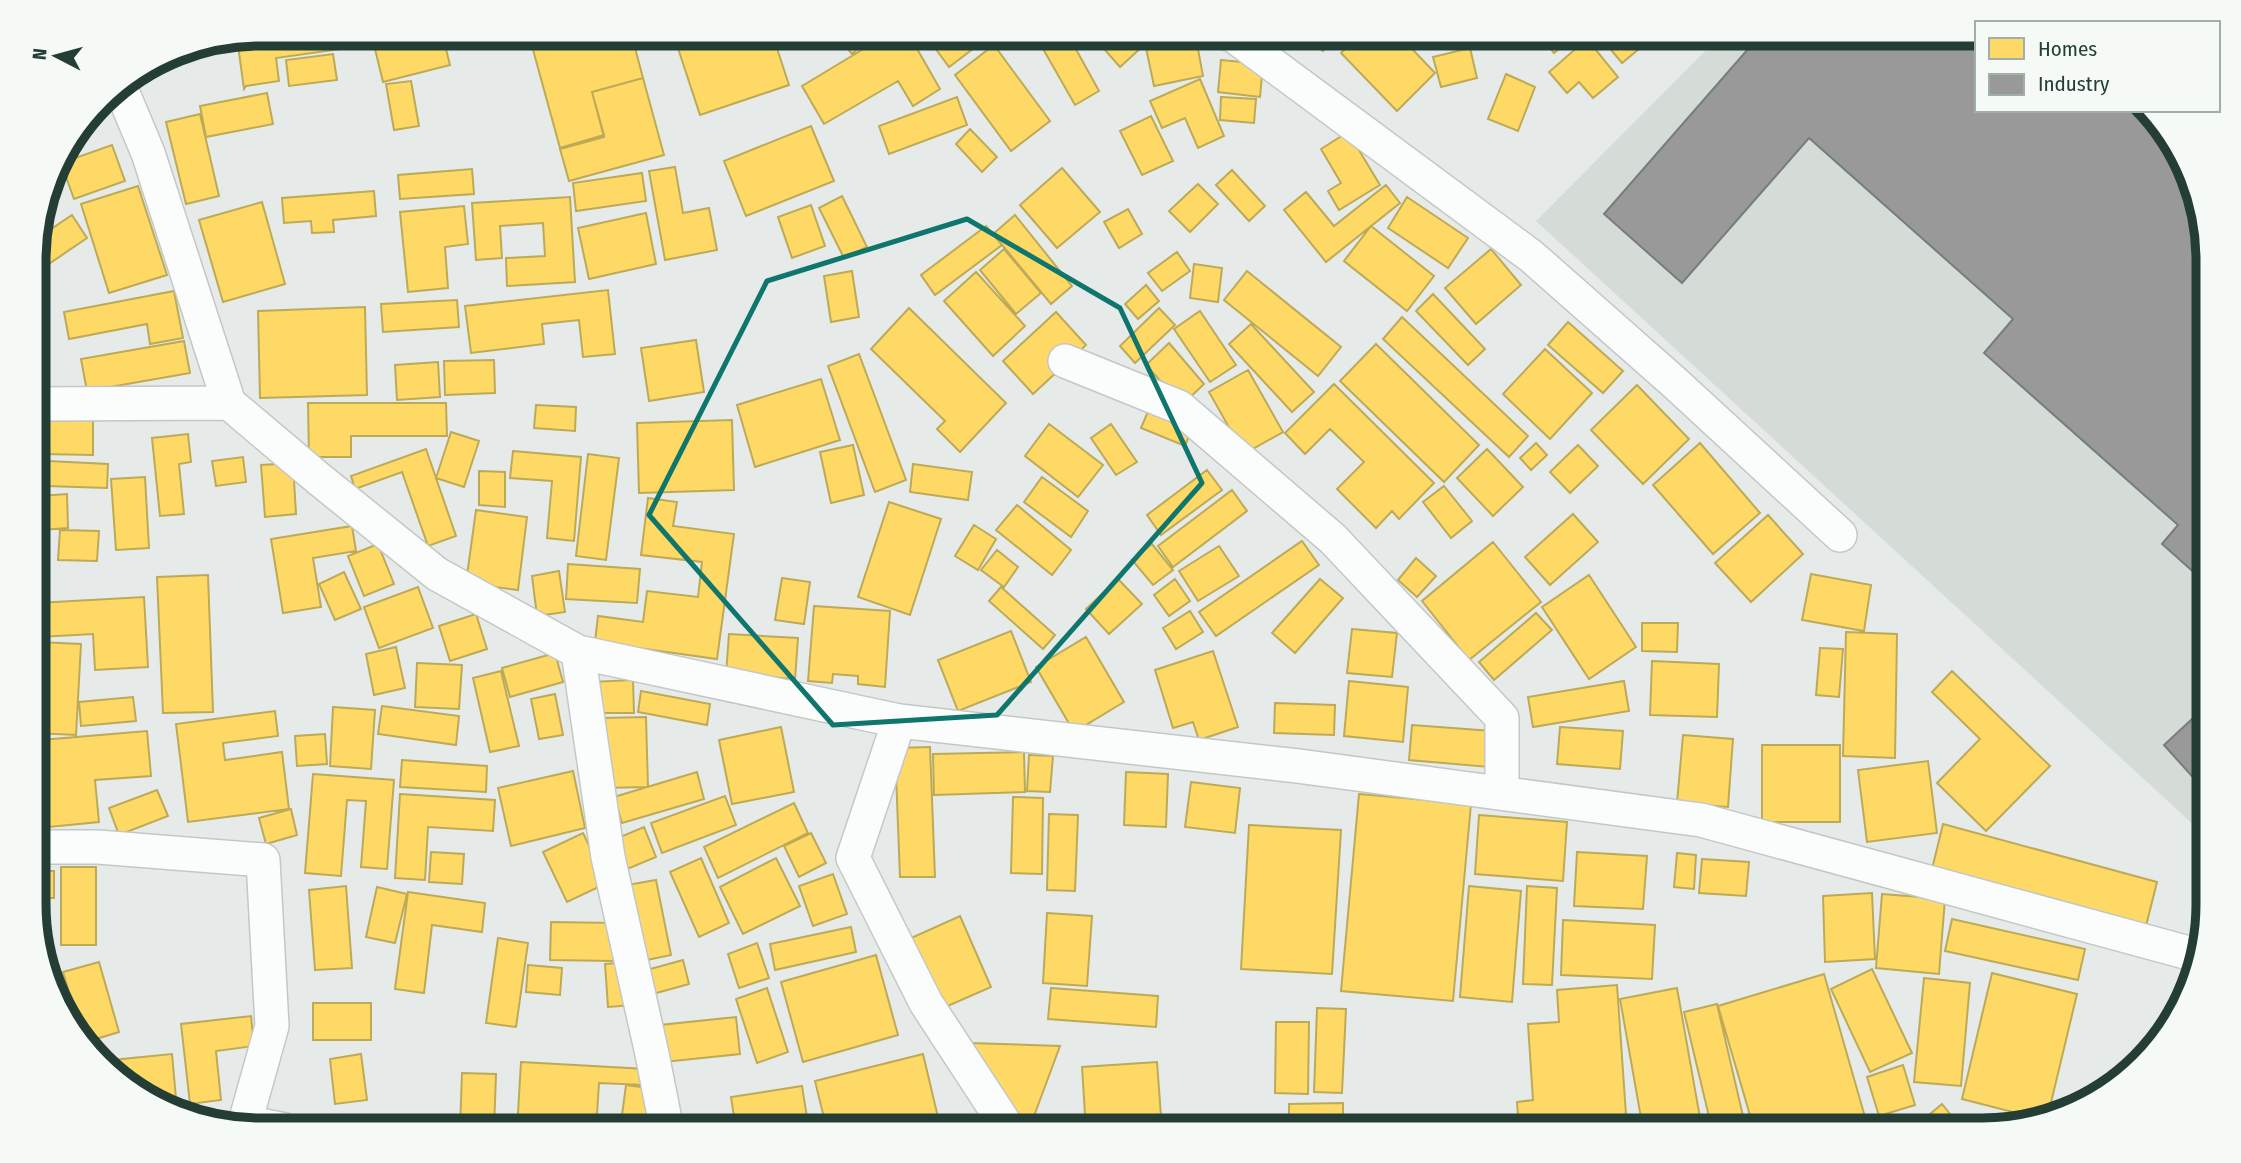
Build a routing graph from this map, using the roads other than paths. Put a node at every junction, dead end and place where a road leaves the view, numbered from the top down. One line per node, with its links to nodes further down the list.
1 (1248, 46): 6 (street)
2 (124, 95): 4 (street)
3 (1065, 361): 9 (street)
4 (229, 403): 5 (street); 7 (street)
5 (46, 404)
6 (1840, 535)
7 (578, 652): 8 (street); 13 (street)
8 (899, 721): 9 (street); 14 (street)
9 (1502, 793): 11 (street)
10 (46, 847): 12 (street)
11 (2189, 953)
12 (247, 1117)
13 (665, 1118)
14 (1001, 1118)

